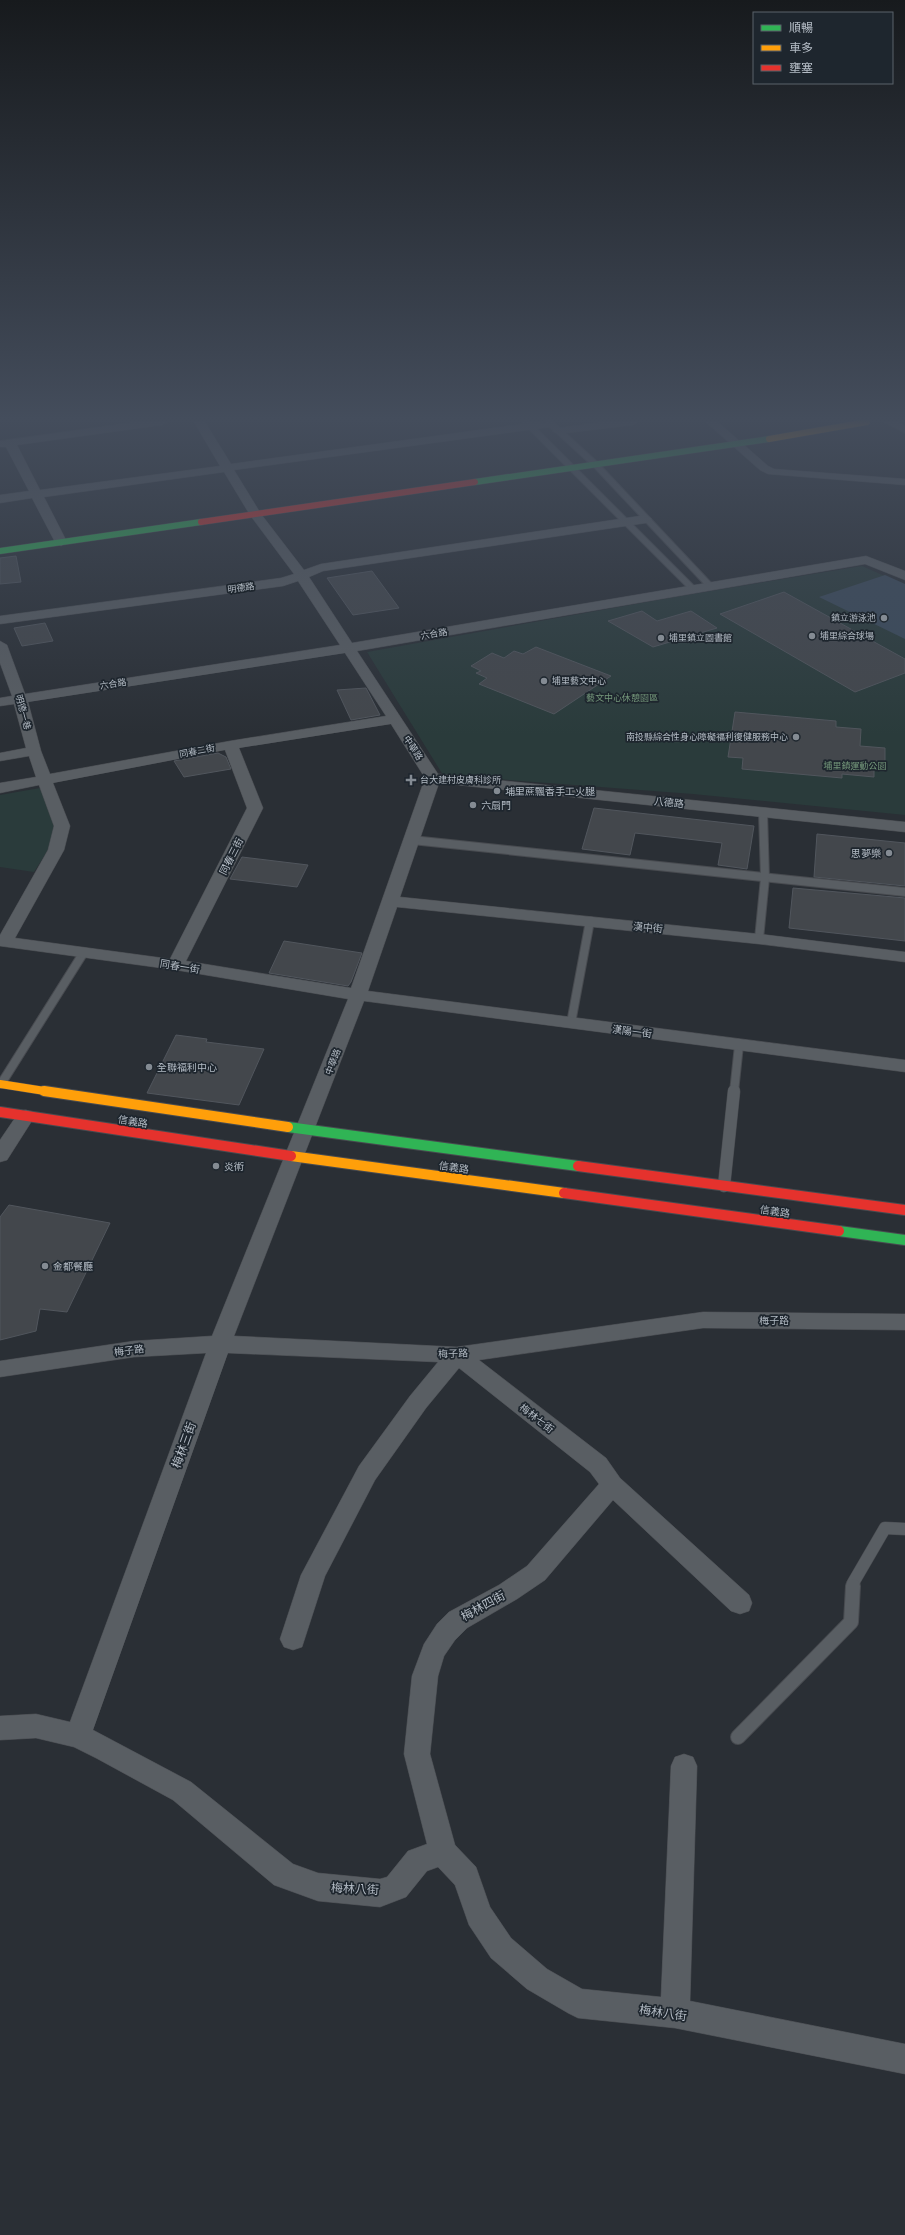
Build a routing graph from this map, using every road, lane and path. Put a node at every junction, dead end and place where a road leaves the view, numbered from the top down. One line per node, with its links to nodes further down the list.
1 (53, 526): 7 (street)
2 (174, 526): 7 (main road)
3 (264, 526): 9 (street, 中華路)
4 (597, 526): 9 (street, 明德路)
5 (630, 526): 12 (lane)
6 (653, 526): 11 (lane)
7 (61, 542): 8 (main road)
8 (0, 551)
9 (301, 575): 13 (street, 明德路); 15 (street, 中華路)
10 (905, 576): 11 (street, 六合路)
11 (710, 586): 12 (street, 六合路)
12 (693, 589): 15 (street, 六合路)
13 (0, 620)
14 (0, 645): 16 (street, 明德一巷)
15 (349, 648): 16 (street, 六合路); 18 (street, 中華路)
16 (20, 698): 17 (street, 六合路); 20 (street, 明德一巷)
17 (0, 702)
18 (394, 719): 19 (street, 同春二街); 22 (street, 中華路)
19 (230, 745): 23 (street, 同春二街); 36 (street, 同春三街)
20 (34, 751): 21 (street); 23 (street, 明德一巷)
21 (0, 758)
22 (433, 778): 25 (street, 八德路); 27 (street, 中華路)
23 (45, 780): 24 (street, 同春二街); 33 (street, 明德一巷)
24 (0, 788)
25 (763, 812): 26 (street, 八德路); 28 (lane)
26 (905, 826)
27 (412, 840): 28 (lane); 30 (street, 中華路)
28 (765, 878): 29 (lane); 32 (lane)
29 (905, 892)
30 (391, 901): 31 (street, 漢中街); 37 (street, 中華路)
31 (590, 921): 32 (street, 漢中街); 38 (lane)
32 (759, 939): 35 (street, 漢中街)
33 (2, 941): 34 (street, 同春一街)
34 (84, 952): 36 (street, 同春一街); 41 (lane)
35 (905, 957)
36 (176, 965): 37 (street, 同春一街)
37 (358, 995): 38 (street, 漢陽一街); 44 (street, 中華路)
38 (571, 1023): 39 (street, 漢陽一街)
39 (739, 1045): 40 (street, 漢陽一街); 47 (lane)
40 (905, 1066)
41 (0, 1084): 44 (main road, 信義路)
42 (0, 1112): 43 (main road, 信義路)
43 (26, 1116): 45 (street); 46 (main road, 信義路)
44 (306, 1130): 46 (street, 中華路); 47 (main road, 信義路)
45 (0, 1155)
46 (296, 1157): 49 (main road, 信義路); 51 (street, 梅林三街)
47 (724, 1186): 48 (main road, 信義路)
48 (905, 1210)
49 (905, 1240)
50 (905, 1322): 52 (street, 梅子路)
51 (220, 1344): 52 (street, 梅子路); 53 (street, 梅子路); 59 (street, 梅林三街)
52 (457, 1355): 54 (street, 梅林七街); 57 (street)
53 (0, 1369)
54 (612, 1485): 56 (street, 梅林七街); 62 (street, 梅林四街)
55 (905, 1530): 60 (lane)
56 (740, 1603)
57 (293, 1639)
58 (0, 1728): 59 (street, 梅林八街)
59 (78, 1736): 62 (street, 梅林八街)
60 (738, 1737)
61 (684, 1766): 63 (street)
62 (443, 1852): 63 (street, 梅林八街)
63 (675, 2013): 64 (street, 梅林八街)
64 (905, 2059)

